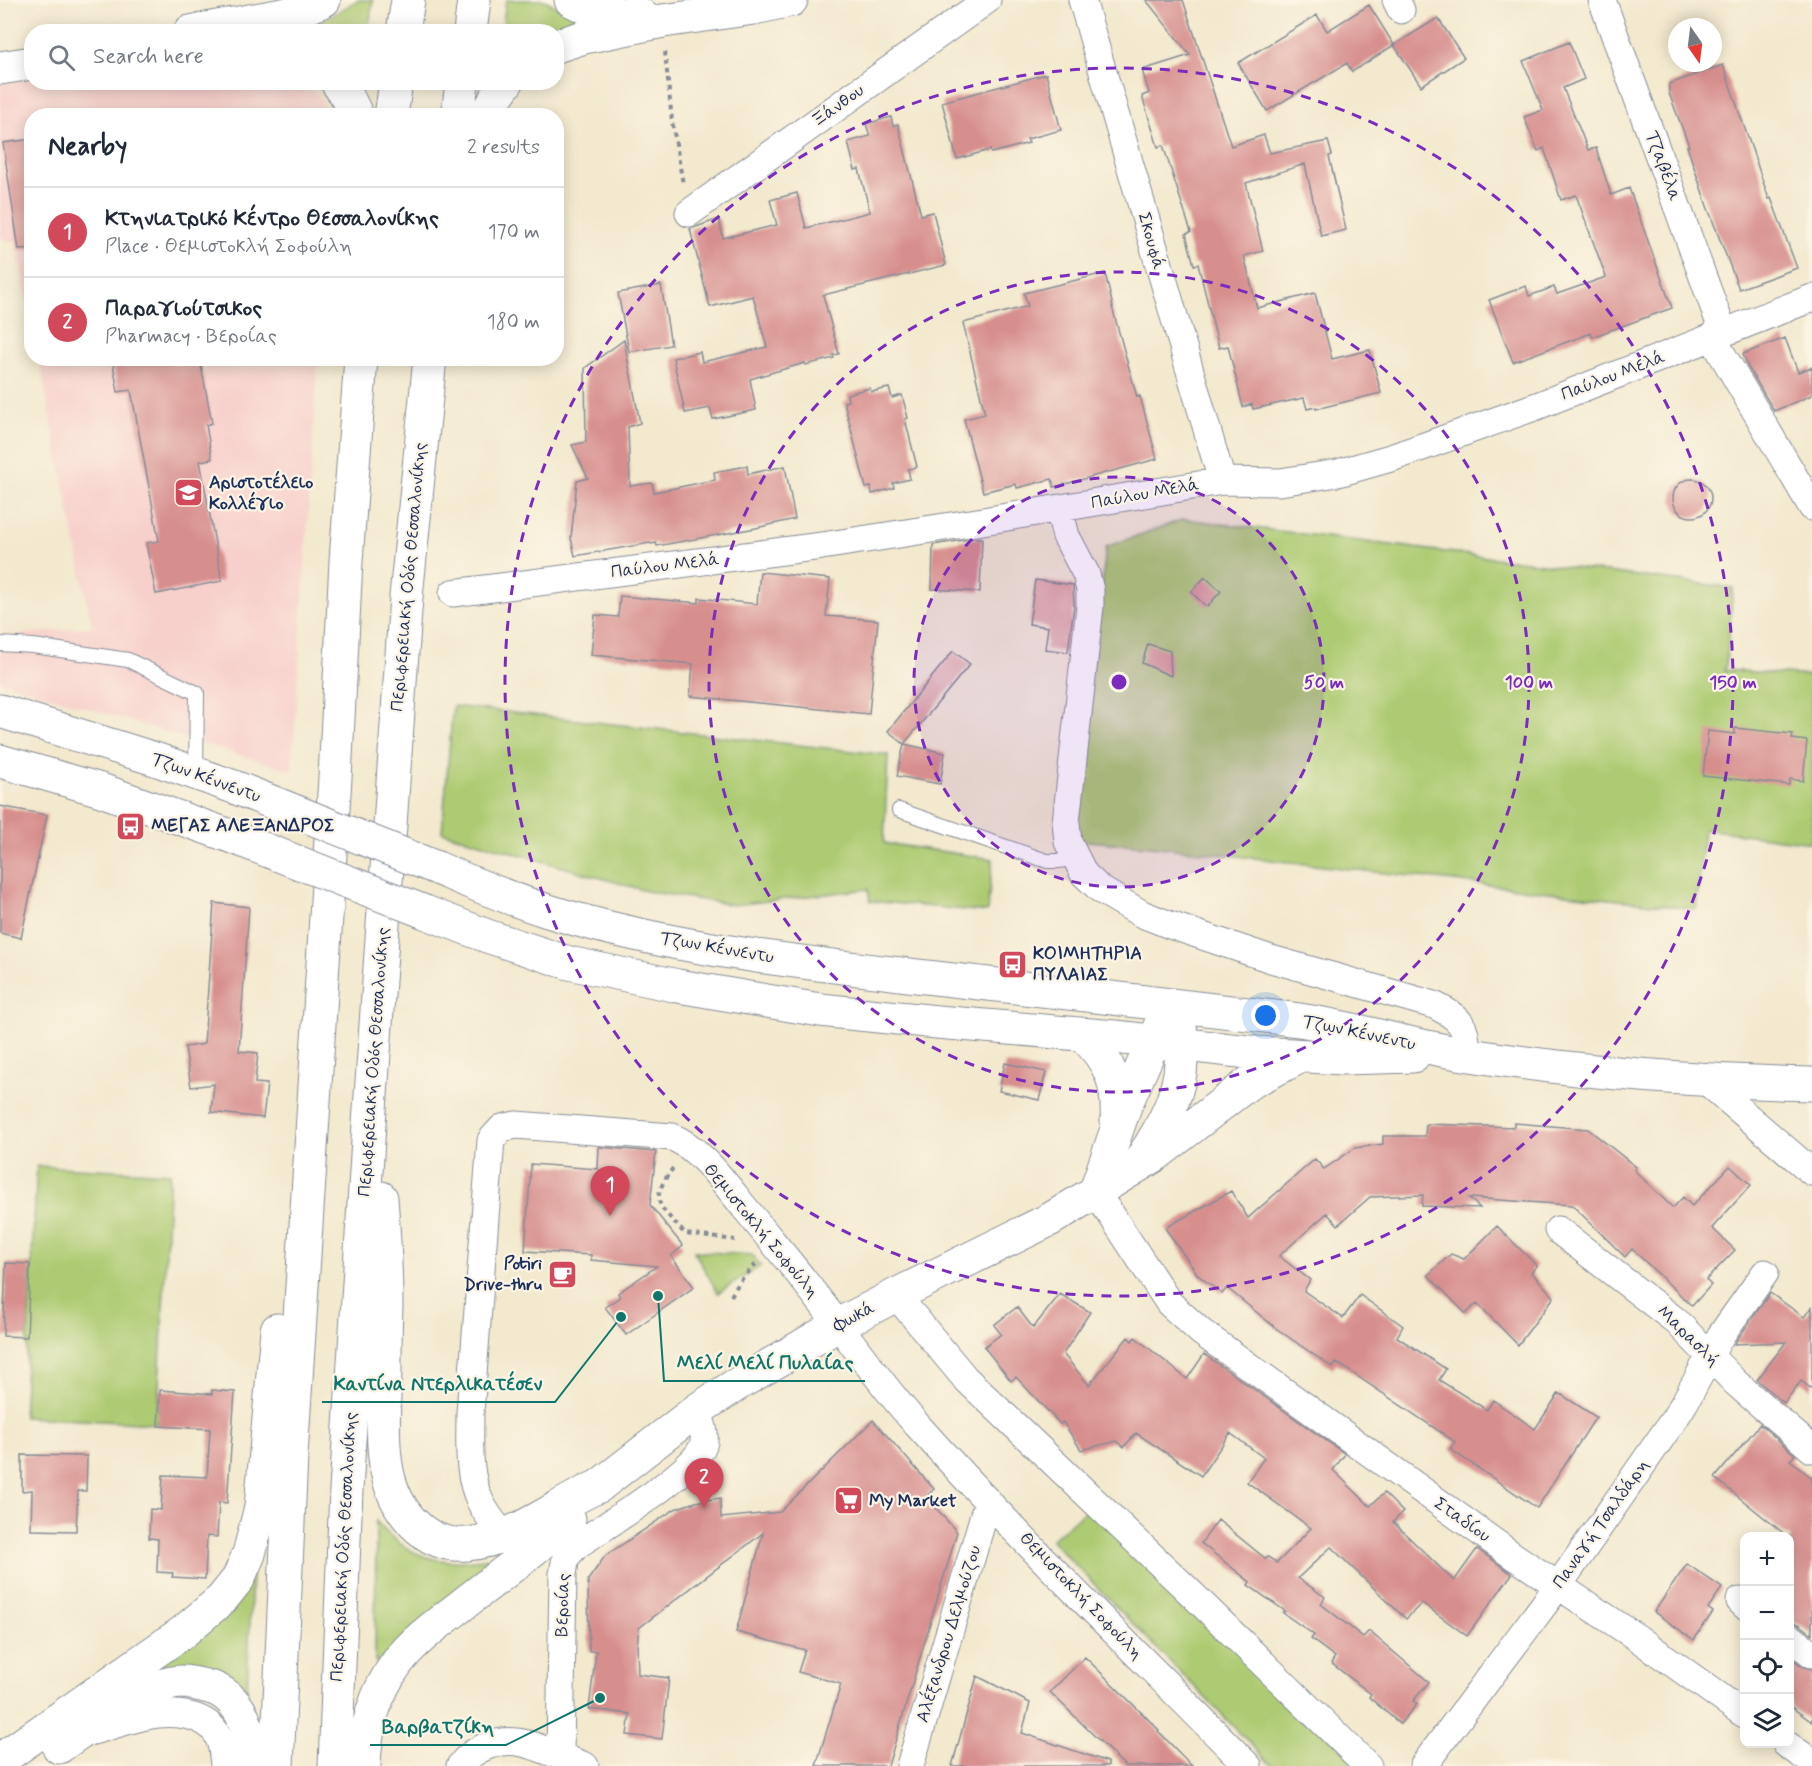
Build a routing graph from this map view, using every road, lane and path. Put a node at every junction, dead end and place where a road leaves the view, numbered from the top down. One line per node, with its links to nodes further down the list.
1 (324, 0): 10 (main road)
2 (408, 0): 11 (main road)
3 (474, 0): 12 (main road)
4 (571, 0): 9 (main road)
5 (791, 0): 9 (main road)
6 (987, 0): 24 (street, Ξάνθου)
7 (1082, 0): 29 (street, Σκουφά)
8 (1602, 0): 26 (street, Τζαβέλα)
9 (663, 21): 13 (main road); 24 (path)
10 (234, 24)
11 (404, 24)
12 (471, 24)
13 (564, 43)
14 (24, 64): 15 (main road)
15 (0, 68)
16 (342, 90): 20 (main road)
17 (395, 90): 21 (main road)
18 (461, 90): 22 (main road)
19 (501, 90): 23 (main road)
20 (353, 108)
21 (392, 108)
22 (459, 108)
23 (491, 108)
24 (689, 213)
25 (1812, 298): 26 (street, Παύλου Μελά)
26 (1718, 335): 29 (street, Παύλου Μελά); 30 (street, Τζαβέλα)
27 (360, 366): 44 (main road)
28 (429, 366): 47 (main road, Περιφερειακή Οδός Θεσσαλονίκης)
29 (1222, 481): 31 (street, Παύλου Μελά)
30 (1812, 507)
31 (1059, 509): 32 (street, Παύλου Μελά); 38 (street)
32 (453, 593)
33 (0, 644): 36 (lane)
34 (0, 711): 36 (main road, Τζων Κέννεντυ)
35 (0, 761): 40 (main road, Τζων Κέννεντυ, bridge)
36 (196, 774): 39 (main road, Τζων Κέννεντυ, bridge)
37 (899, 810): 38 (lane)
38 (1075, 858): 42 (street)
39 (1173, 1005): 41 (main road, Φωκά); 42 (main road, Τζων Κέννεντυ)
40 (1083, 1035): 41 (main road, Τζων Κέννεντυ); 48 (main road)
41 (1168, 1043): 43 (main road, Τζων Κέννεντυ); 48 (main road, Φωκά); 50 (main road, Φωκά)
42 (1466, 1055): 43 (main road, Τζων Κέννεντυ); 45 (main road, Τζων Κέννεντυ)
43 (1301, 1056): 50 (main road)
44 (316, 1061): 73 (main road); 78 (main road)
45 (1706, 1081): 46 (main road, Τζων Κέννεντυ); 51 (street)
46 (1812, 1084)
47 (369, 1124): 65 (main road); 79 (main road, Περιφερειακή Οδός Θεσσαλονίκης)
48 (1116, 1130): 52 (main road, Φωκά)
49 (691, 1148): 54 (path); 59 (street, Θεμιστοκλή Σοφούλη); 65 (street, Θεμιστοκλή Σοφούλη)
50 (1138, 1165): 52 (main road, Φωκά)
51 (1812, 1172)
52 (1095, 1193): 57 (main road, Φωκά); 66 (street, Σταδίου)
53 (1558, 1230): 60 (street, Μαρασλή)
54 (739, 1240)
55 (760, 1260): 58 (path)
56 (1765, 1274): 60 (street, Παναγή Τσαλδάρη)
57 (896, 1295): 59 (main road, Φωκά); 85 (street)
58 (731, 1296)
59 (838, 1326): 61 (main road, Φωκά); 64 (street, Θεμιστοκλή Σοφούλη)
60 (1708, 1356): 62 (street, Μαρασλή); 66 (street, Παναγή Τσαλδάρη)
61 (697, 1410): 63 (main road, Φωκά); 72 (street, Βεροίας)
62 (1812, 1449)
63 (599, 1486): 65 (main road); 80 (main road)
64 (988, 1501): 83 (street, Αλέξανδρου Δελμούζου); 84 (street, Θεμιστοκλή Σοφούλη)
65 (504, 1536)
66 (1558, 1586): 69 (street, Σταδίου); 86 (street, Παναγή Τσαλδάρη)
67 (1794, 1640): 68 (street)
68 (1812, 1654)
69 (1740, 1711)
70 (72, 1737): 75 (main road); 76 (street); 77 (main road)
71 (1793, 1748): 74 (street)
72 (560, 1756): 81 (street); 82 (street)
73 (0, 1760)
74 (1812, 1762)
75 (30, 1766)
76 (224, 1766)
77 (252, 1766)
78 (277, 1766)
79 (335, 1766)
80 (364, 1766)
81 (460, 1766)
82 (585, 1766)
83 (910, 1766)
84 (1248, 1766)
85 (1368, 1766)
86 (1423, 1766)

